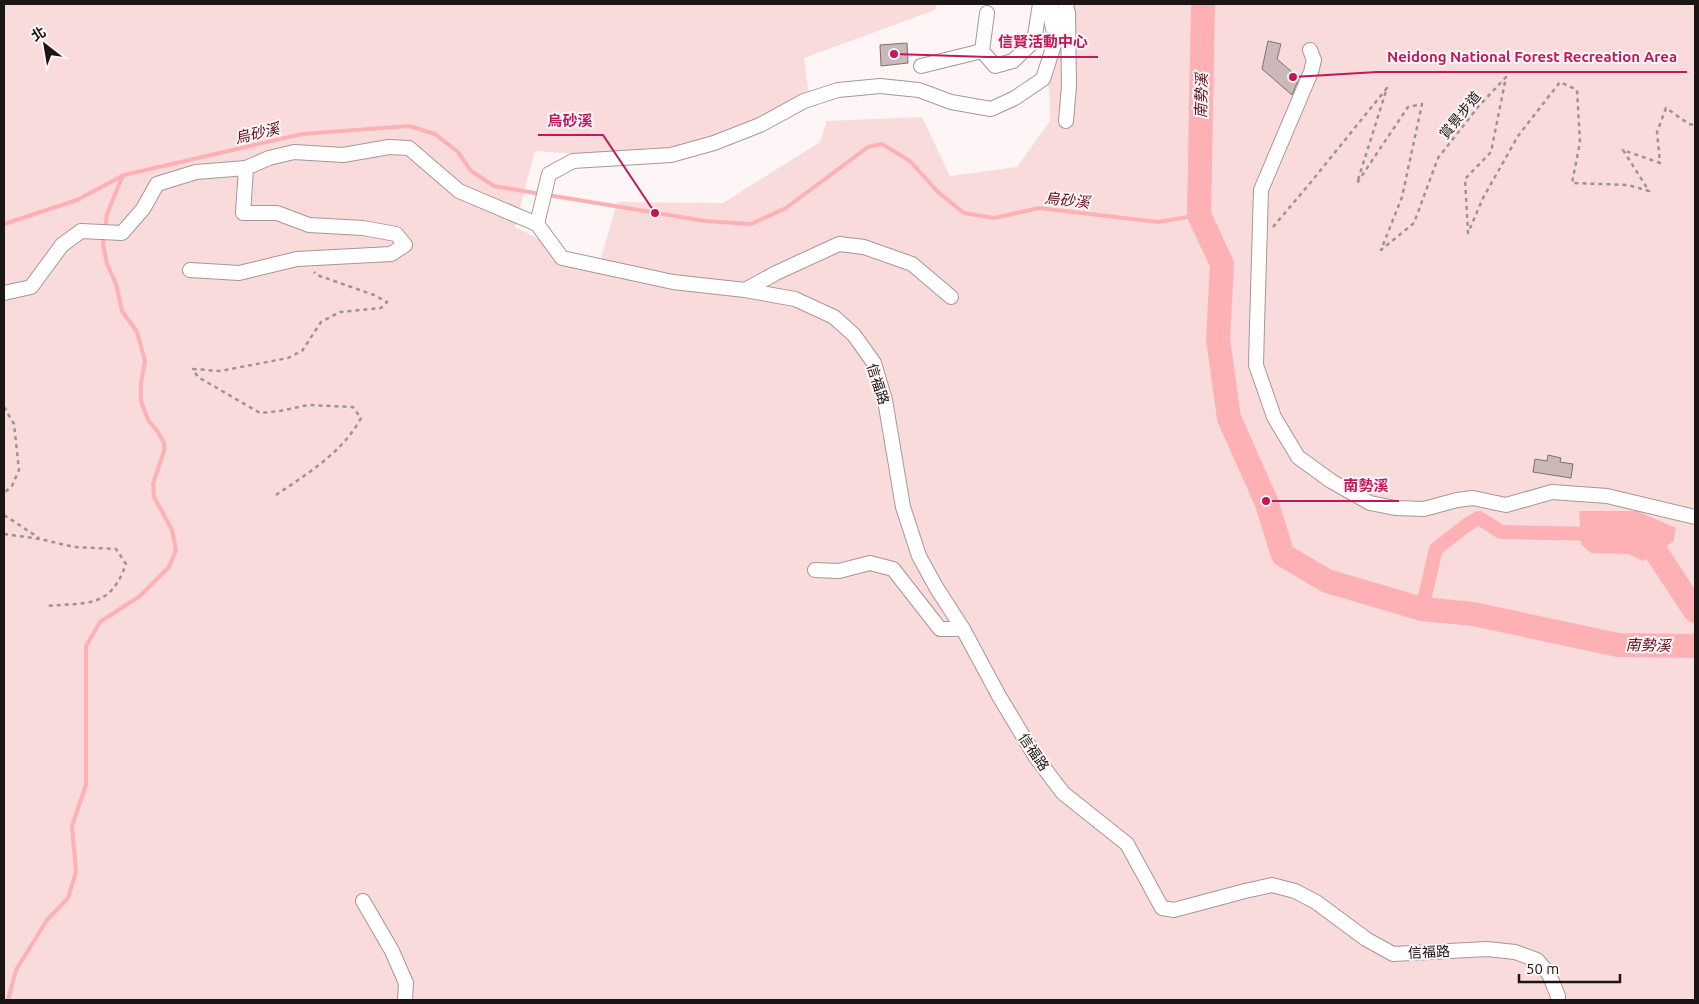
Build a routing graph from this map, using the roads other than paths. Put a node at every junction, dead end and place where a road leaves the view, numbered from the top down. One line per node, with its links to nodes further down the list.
1 (1040, 4): 7 (street)
2 (1052, 4): 5 (street)
3 (1067, 4): 5 (street); 9 (street)
4 (987, 13): 7 (street)
5 (1055, 39): 11 (street)
6 (1310, 50): 16 (street)
7 (982, 51): 8 (street)
8 (921, 66)
9 (1066, 121)
10 (246, 168): 11 (street); 12 (street); 14 (street)
11 (537, 224): 13 (street, 信福路)
12 (190, 270)
13 (746, 290): 15 (street); 18 (street, 信福路)
14 (4, 293)
15 (951, 297)
16 (1695, 517)
17 (814, 570): 18 (street)
18 (963, 629): 21 (street, 信福路)
19 (363, 901): 20 (street)
20 (405, 1000)
21 (1558, 1000)

